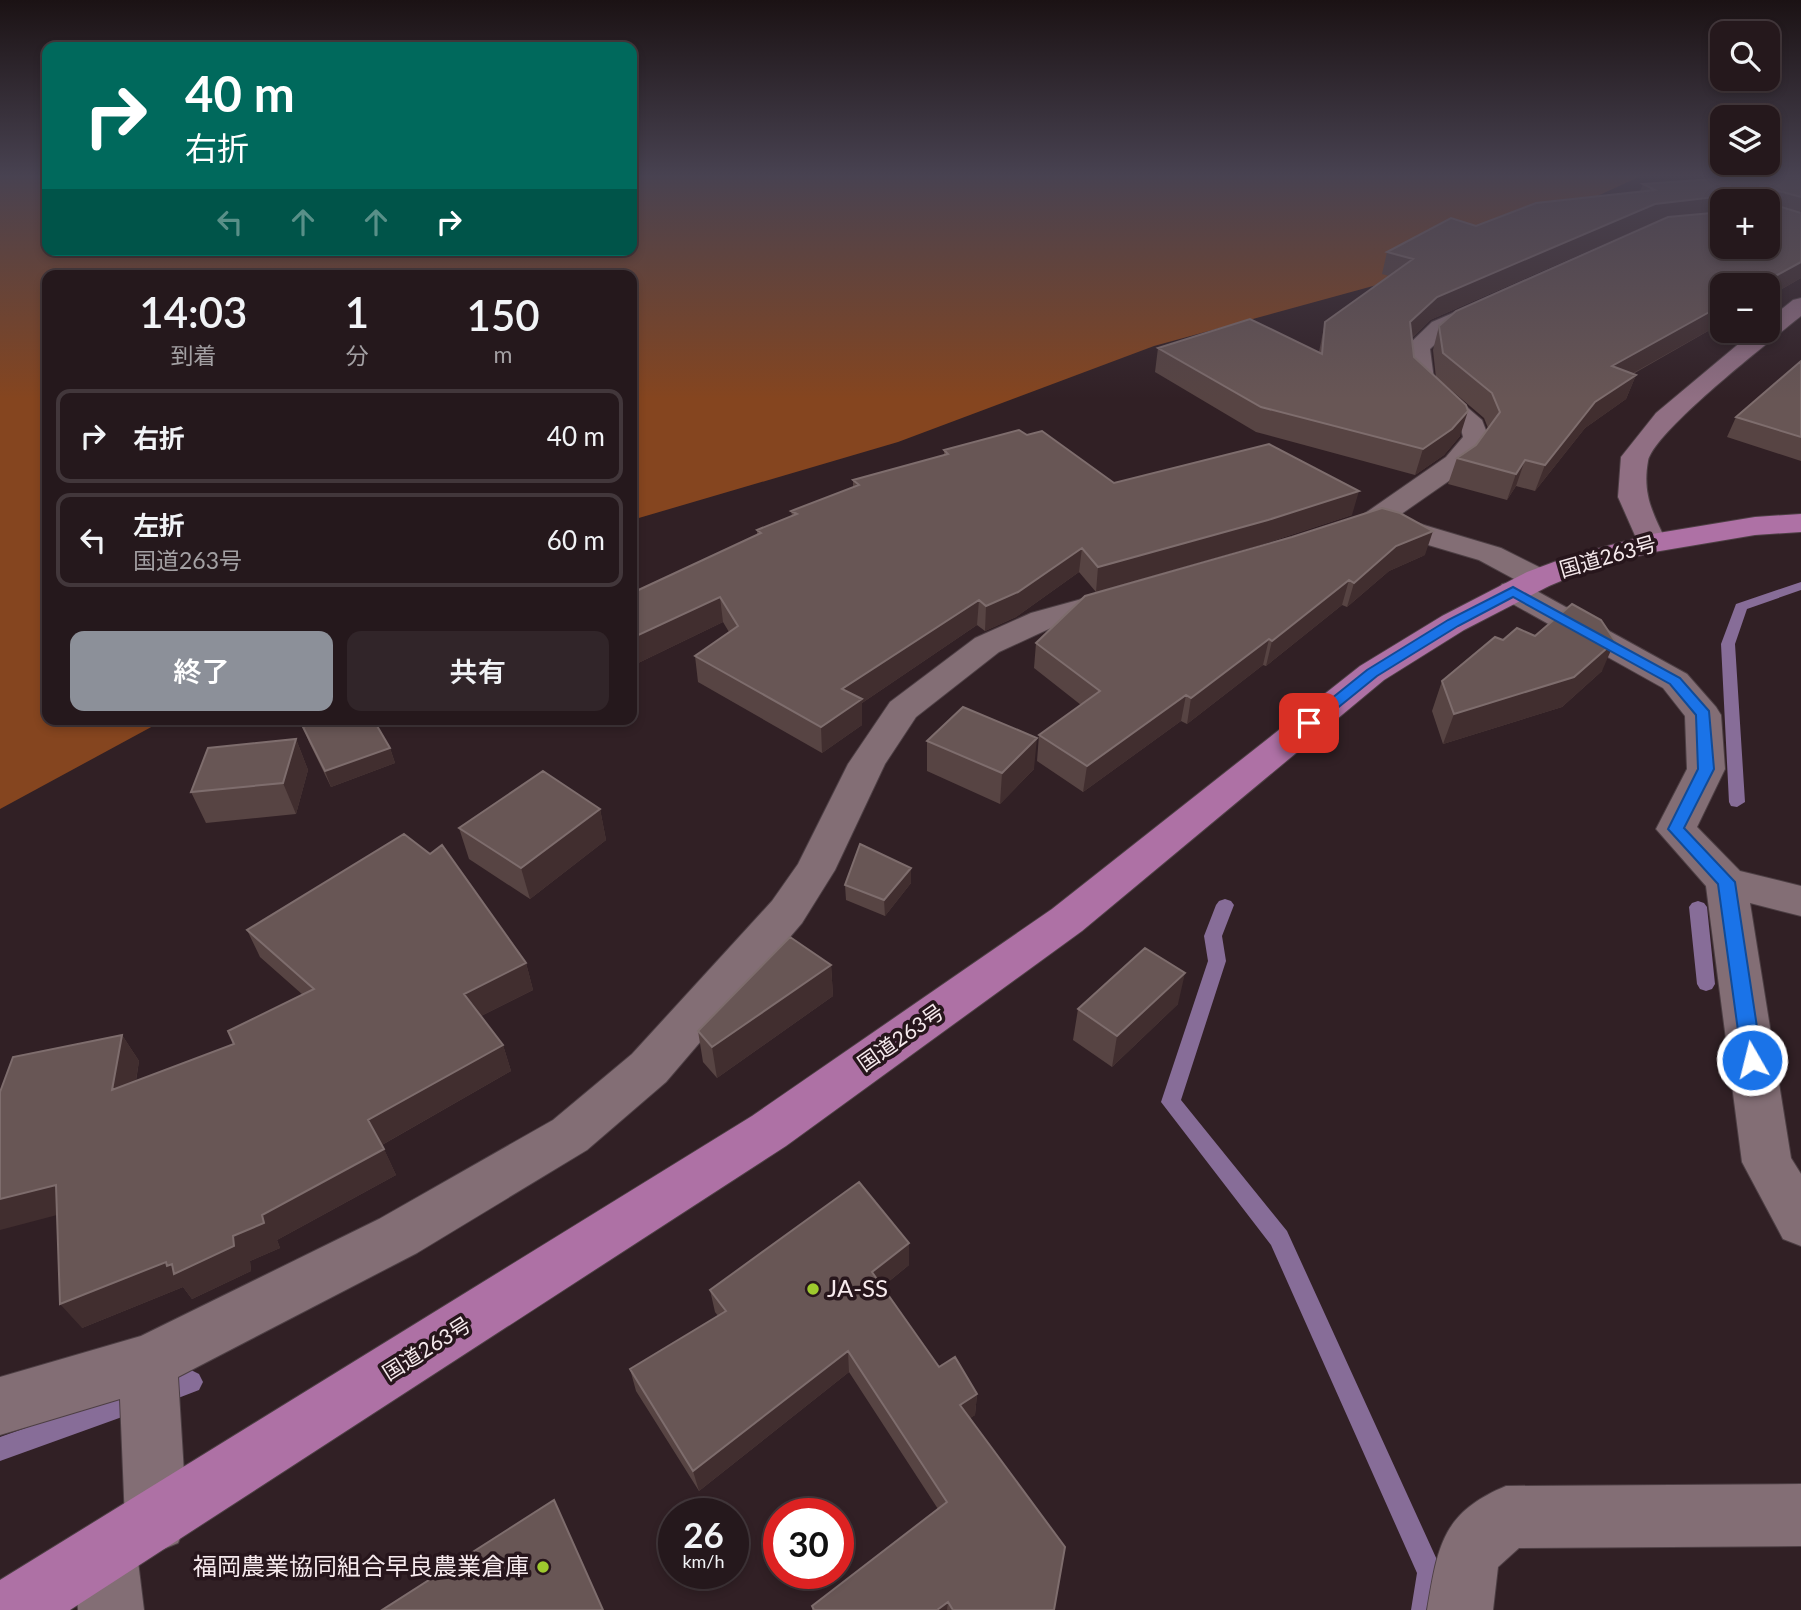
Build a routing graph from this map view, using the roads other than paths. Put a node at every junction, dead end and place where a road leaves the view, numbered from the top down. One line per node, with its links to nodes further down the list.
1 (1505, 297): 5 (street)
2 (1801, 305): 4 (main road)
3 (1801, 523): 4 (highway, 国道263号)
4 (1653, 543): 5 (highway, 国道263号)
5 (1526, 585): 7 (street); 13 (highway, 国道263号)
6 (1156, 588): 10 (street)
7 (1726, 882): 8 (street); 9 (street)
8 (1801, 901)
9 (1801, 1222)
10 (149, 1362): 11 (street); 13 (street)
11 (0, 1406)
12 (1801, 1515): 15 (street)
13 (124, 1561): 14 (highway, 国道263号)
14 (11, 1610)
15 (1460, 1610)

